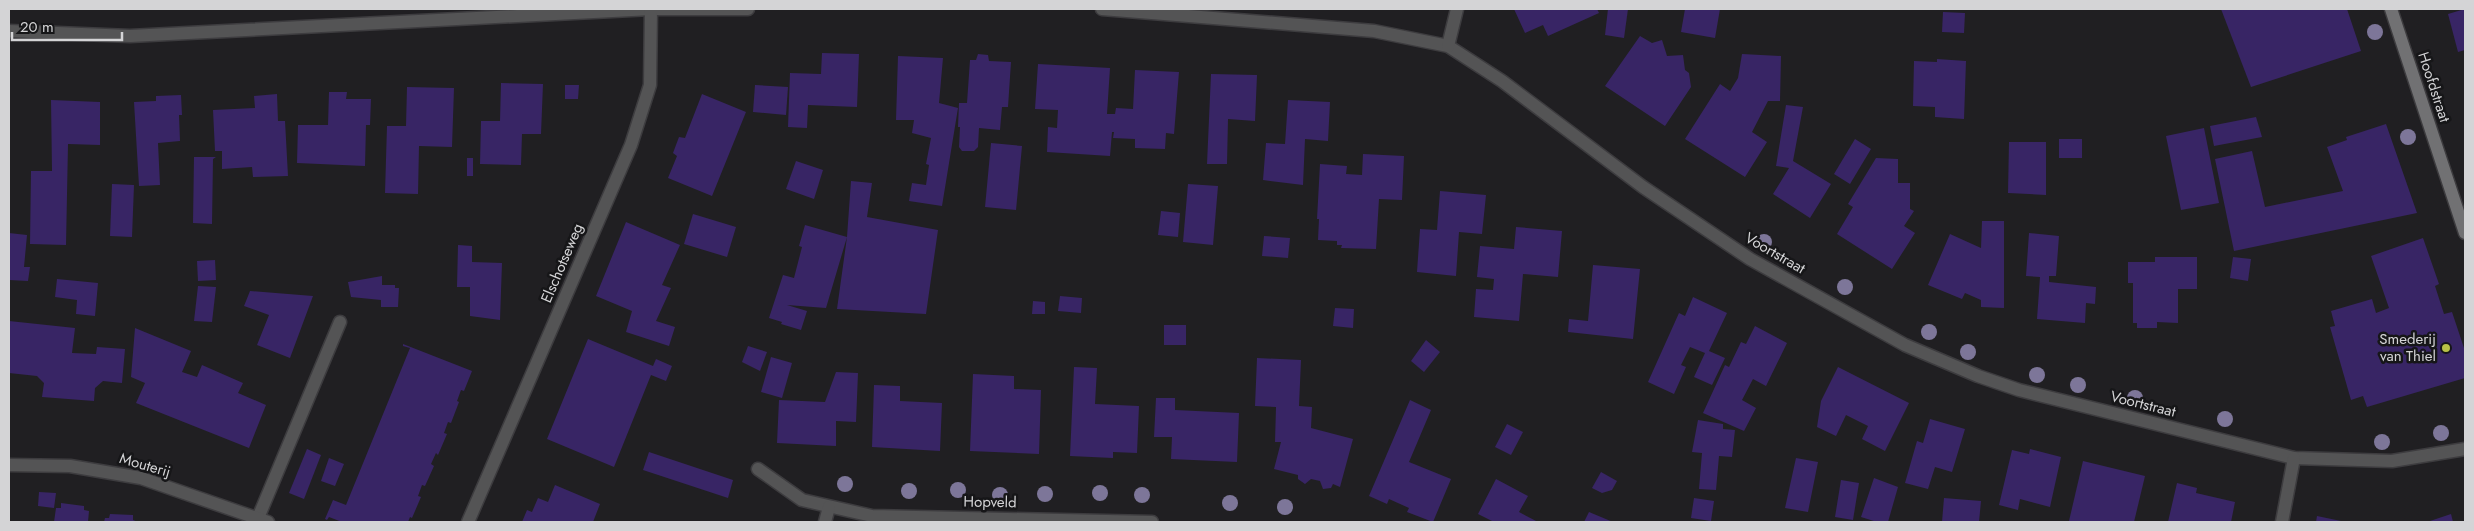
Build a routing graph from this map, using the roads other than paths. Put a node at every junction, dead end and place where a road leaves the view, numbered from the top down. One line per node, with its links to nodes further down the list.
1 (651, 9): 2 (street); 6 (street); 16 (street, Elschotseweg)
2 (748, 9)
3 (1102, 9): 7 (street, Voortstraat)
4 (1457, 9): 7 (street)
5 (2391, 9): 8 (street, Hoofdstraat)
6 (9, 30)
7 (1448, 46): 11 (street, Voortstraat)
8 (2465, 232)
9 (340, 322): 15 (street)
10 (2465, 449): 11 (street, Voortstraat)
11 (2294, 458): 19 (street)
12 (9, 465): 15 (street, Mouterij)
13 (758, 469): 14 (street, Hopveld)
14 (829, 507): 17 (street); 18 (street, Hopveld)
15 (263, 520)
16 (468, 522)
17 (825, 522)
18 (1152, 522)
19 (2282, 522)

